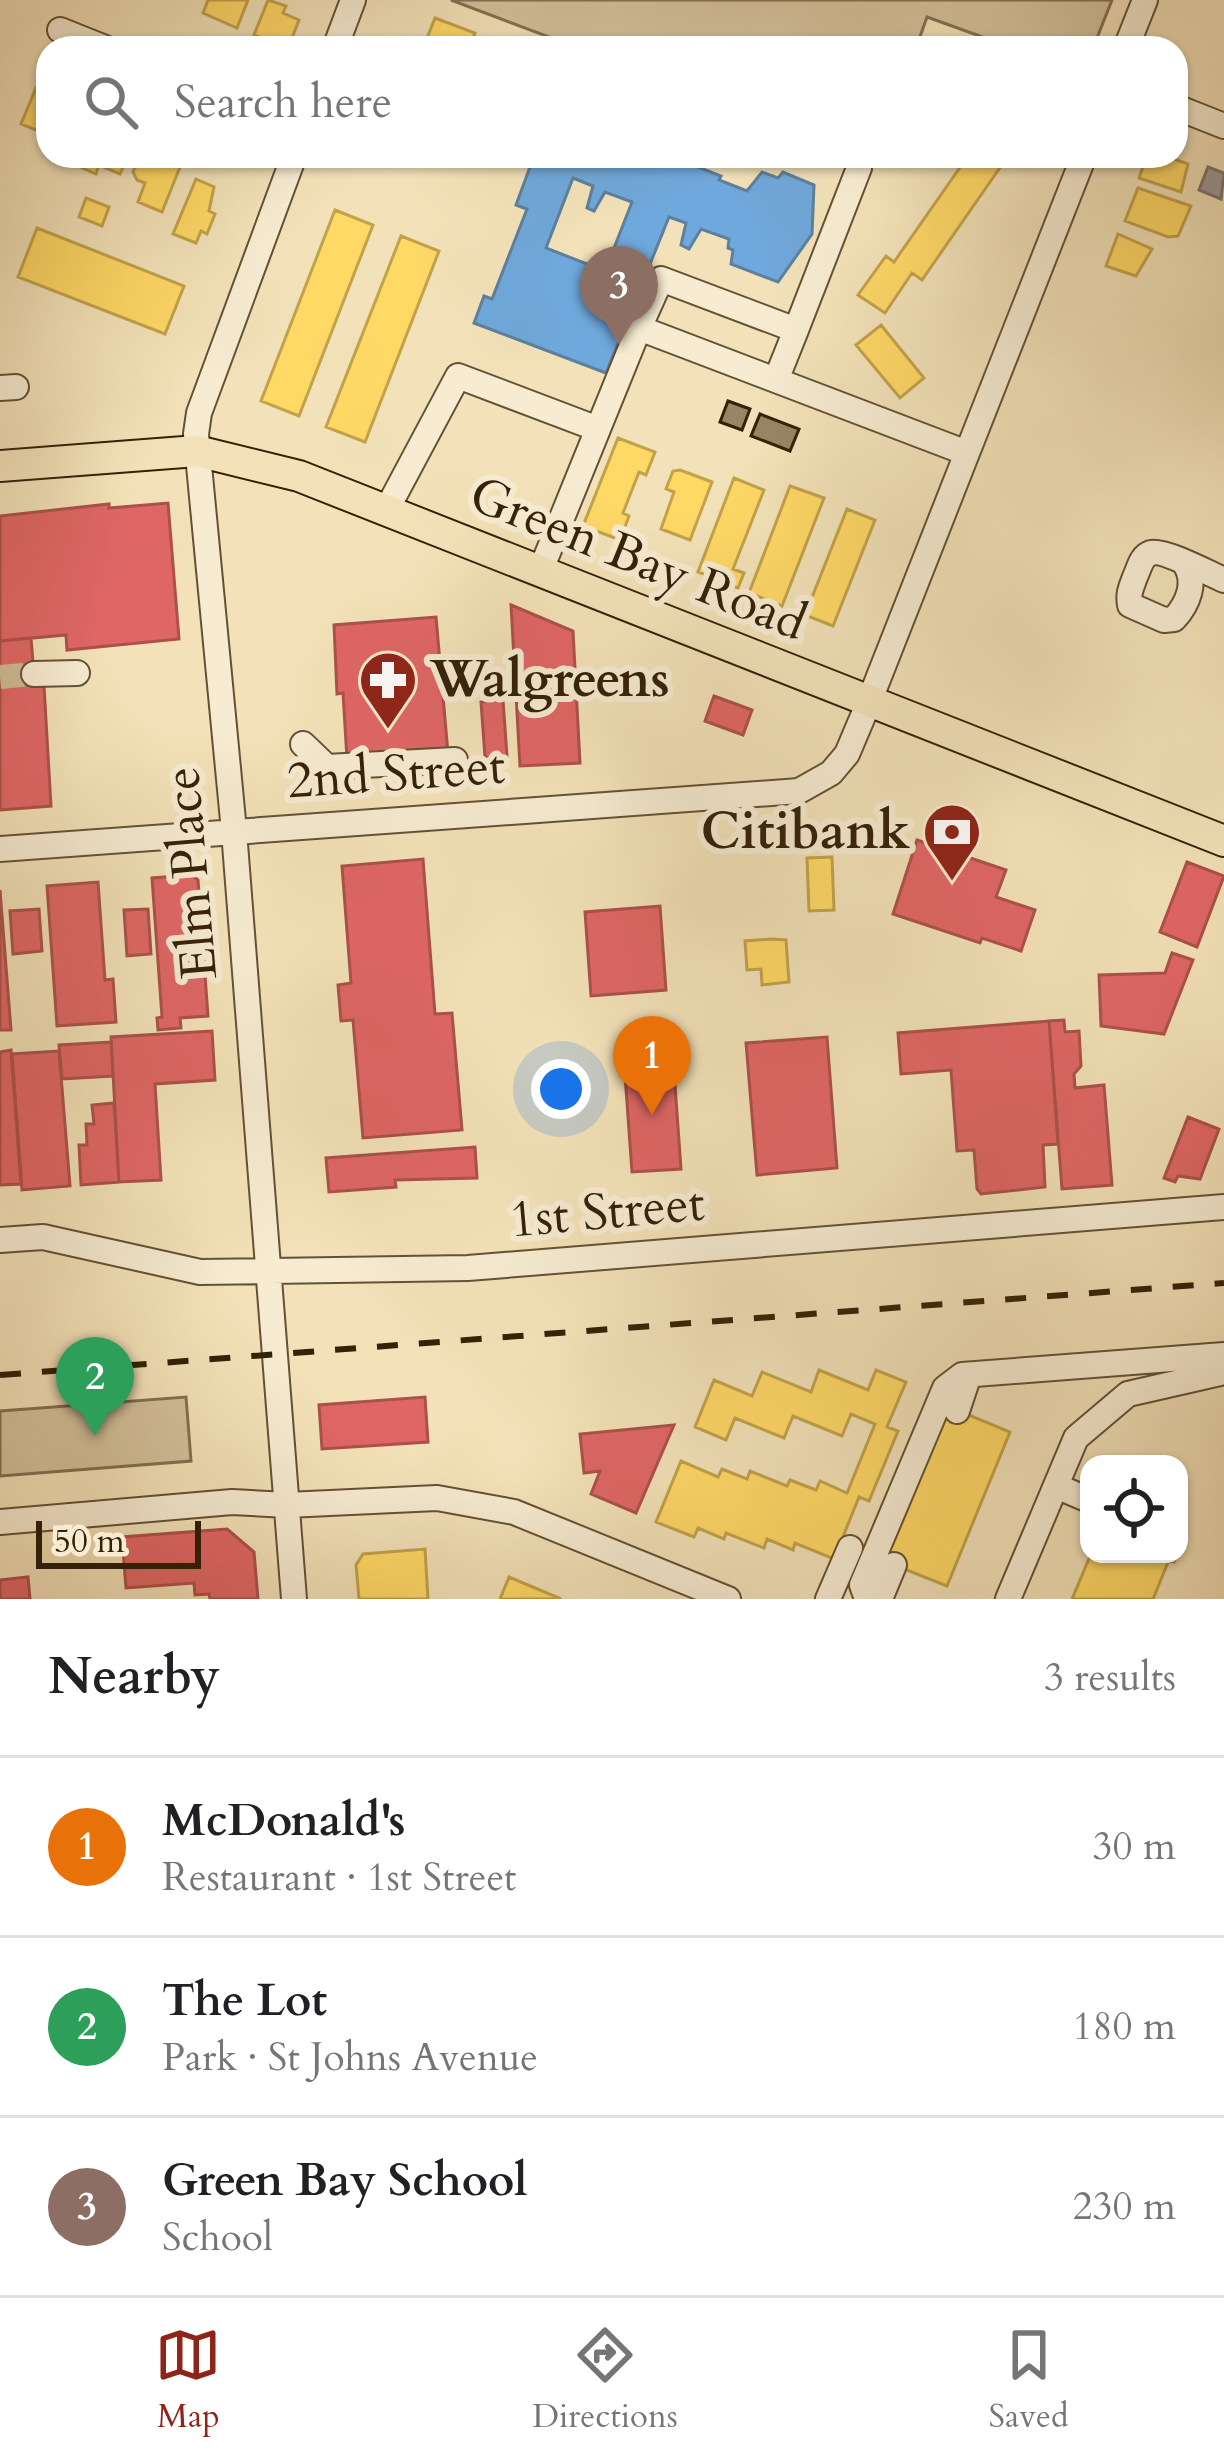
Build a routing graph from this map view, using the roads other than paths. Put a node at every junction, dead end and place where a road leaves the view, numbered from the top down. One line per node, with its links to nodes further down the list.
1 (353, 0): 5 (street)
2 (1145, 0): 6 (street)
3 (60, 30): 4 (street)
4 (75, 36)
5 (339, 36)
6 (1131, 36)
7 (1188, 112): 8 (street)
8 (1224, 126)
9 (290, 168): 16 (street, Elm Place)
10 (859, 168): 13 (street)
11 (1079, 168): 17 (street)
12 (639, 328): 13 (street); 14 (street); 15 (street)
13 (796, 330): 14 (street)
14 (776, 380): 17 (street)
15 (598, 428): 19 (street); 21 (street)
16 (197, 451): 18 (main road, Green Bay Road); 19 (main road, Green Bay Road); 28 (street, Elm Place)
17 (968, 453): 25 (street)
18 (0, 466)
19 (386, 511): 21 (main road, Green Bay Road)
20 (1185, 564): 22 (street)
21 (540, 572): 25 (main road, Green Bay Road)
22 (1224, 580)
23 (76, 673): 24 (street)
24 (34, 674)
25 (869, 703): 28 (street, 2nd Street); 29 (main road, Green Bay Road)
26 (303, 744): 27 (street)
27 (455, 760)
28 (234, 830): 30 (street, 2nd Street); 33 (street, Elm Place)
29 (1224, 842)
30 (0, 849)
31 (1224, 1208): 33 (street, 1st Street)
32 (0, 1240): 33 (street, 1st Street)
33 (268, 1273): 41 (street, Elm Place)
34 (1126, 1364): 35 (street); 36 (street); 37 (street)
35 (1222, 1364): 37 (street)
36 (969, 1375): 38 (street); 48 (street)
37 (1128, 1394): 39 (street)
38 (957, 1411)
39 (1056, 1486): 40 (street); 50 (street)
40 (1080, 1496)
41 (287, 1505): 42 (street); 45 (street, Elm Place); 46 (street)
42 (0, 1522)
43 (850, 1548): 47 (street)
44 (894, 1565): 49 (street)
45 (294, 1599)
46 (728, 1599)
47 (828, 1599)
48 (867, 1599)
49 (880, 1599)
50 (1008, 1599)

